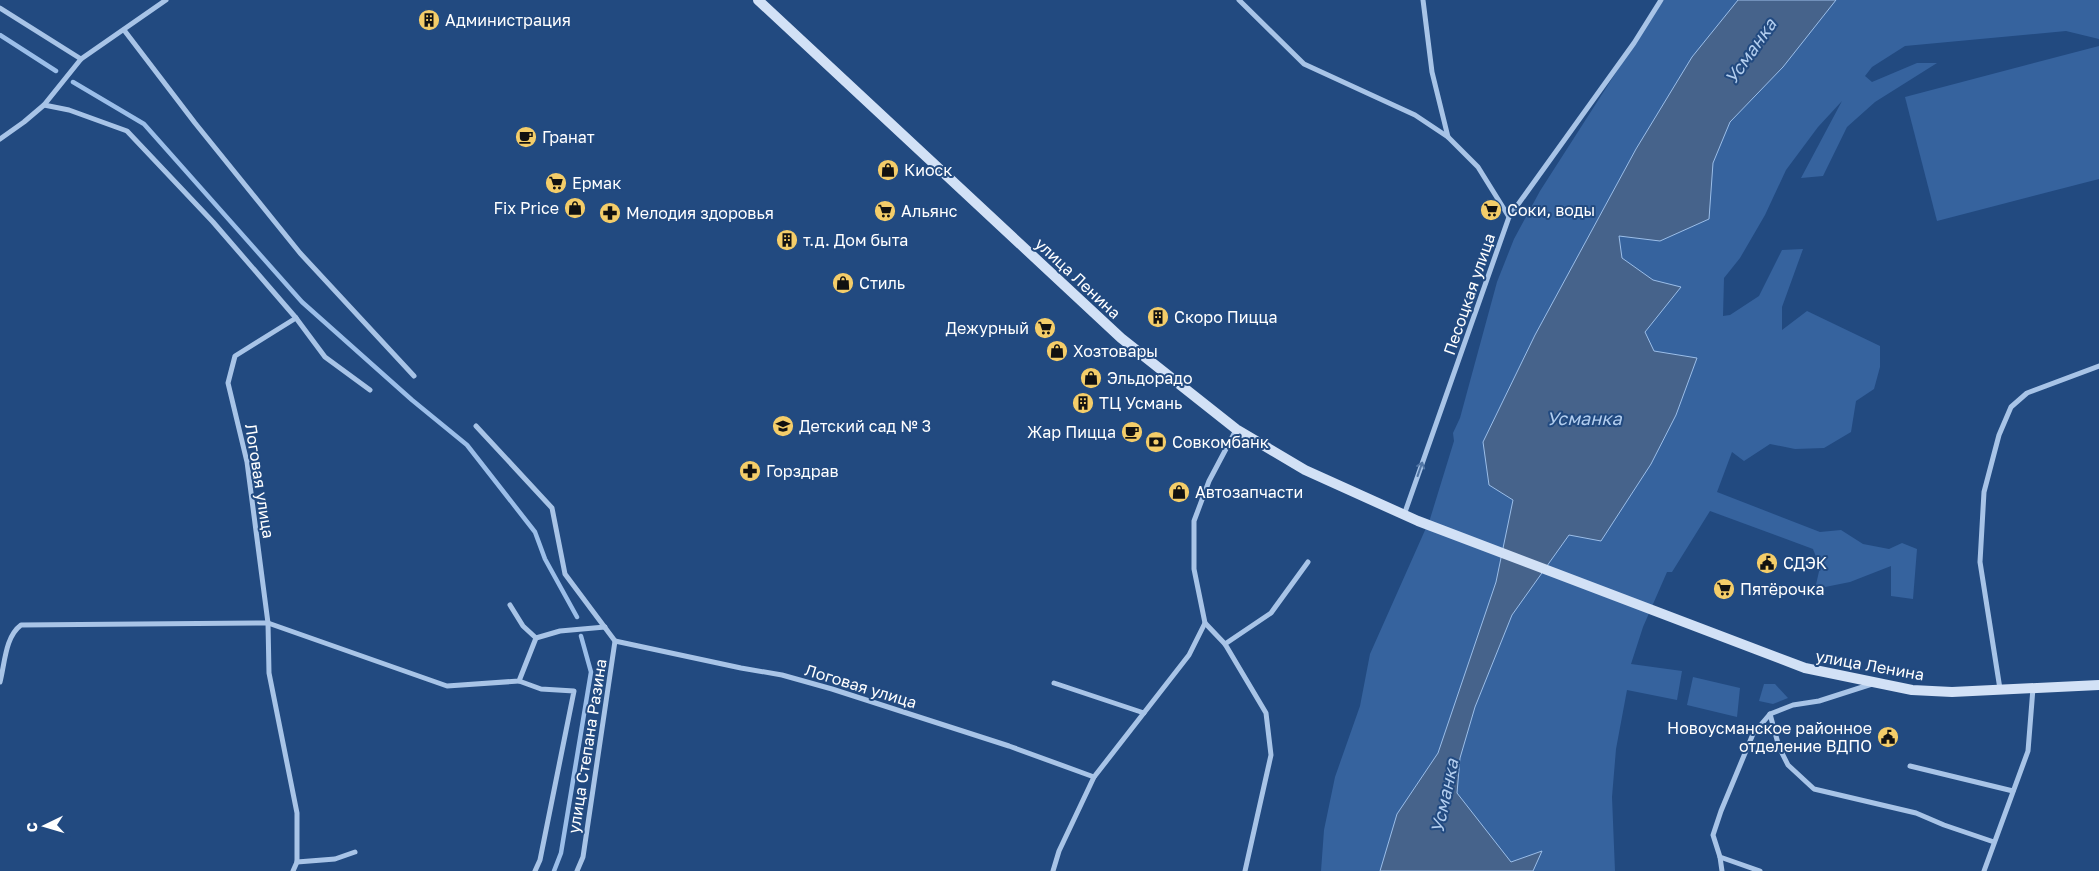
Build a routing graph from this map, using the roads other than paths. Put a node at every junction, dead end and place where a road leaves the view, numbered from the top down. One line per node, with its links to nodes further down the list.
1 (166, 0): 7 (street)
2 (758, 0): 18 (main road, улица Ленина)
3 (1239, 0): 10 (street)
4 (1423, 0): 10 (street)
5 (1661, 0): 12 (street, Песоцкая улица)
6 (0, 8): 8 (street)
7 (124, 30): 8 (street); 15 (street)
8 (81, 59): 9 (street)
9 (44, 104): 11 (street); 13 (street)
10 (1448, 137): 12 (street)
11 (0, 139)
12 (1509, 217): 19 (street, Песоцкая улица, one-way to 12)
13 (296, 318): 16 (street); 22 (street, Логовая улица)
14 (2099, 366): 34 (street)
15 (414, 376)
16 (370, 390)
17 (476, 426): 24 (street)
18 (1236, 429): 19 (main road, улица Ленина); 23 (street)
19 (1404, 515): 31 (main road, улица Ленина)
20 (1308, 562): 27 (street)
21 (510, 605): 25 (street)
22 (268, 623): 28 (street); 29 (street); 43 (street, Логовая улица)
23 (1205, 623): 27 (street); 35 (street)
24 (605, 627): 25 (street); 26 (street, улица Степана Разина)
25 (536, 638): 29 (street)
26 (616, 641): 38 (street, Логовая улица); 46 (street, улица Степана Разина)
27 (1225, 644): 48 (street)
28 (0, 682)
29 (519, 682): 45 (street)
30 (1054, 683): 35 (street)
31 (1875, 683): 34 (main road, улица Ленина); 36 (street)
32 (2099, 686): 33 (main road, улица Ленина)
33 (2033, 688): 34 (main road, улица Ленина); 39 (street)
34 (2000, 690)
35 (1144, 713): 38 (street)
36 (1770, 714): 40 (street); 42 (street)
37 (1910, 766): 39 (street)
38 (1094, 777): 47 (street)
39 (2013, 791): 40 (street)
40 (1994, 842): 51 (street)
41 (355, 852): 43 (street)
42 (1720, 857): 49 (street); 50 (street)
43 (297, 862): 44 (street, Логовая улица)
44 (293, 871)
45 (535, 871)
46 (577, 871)
47 (1053, 871)
48 (1245, 871)
49 (1722, 871)
50 (1760, 871)
51 (1984, 871)

